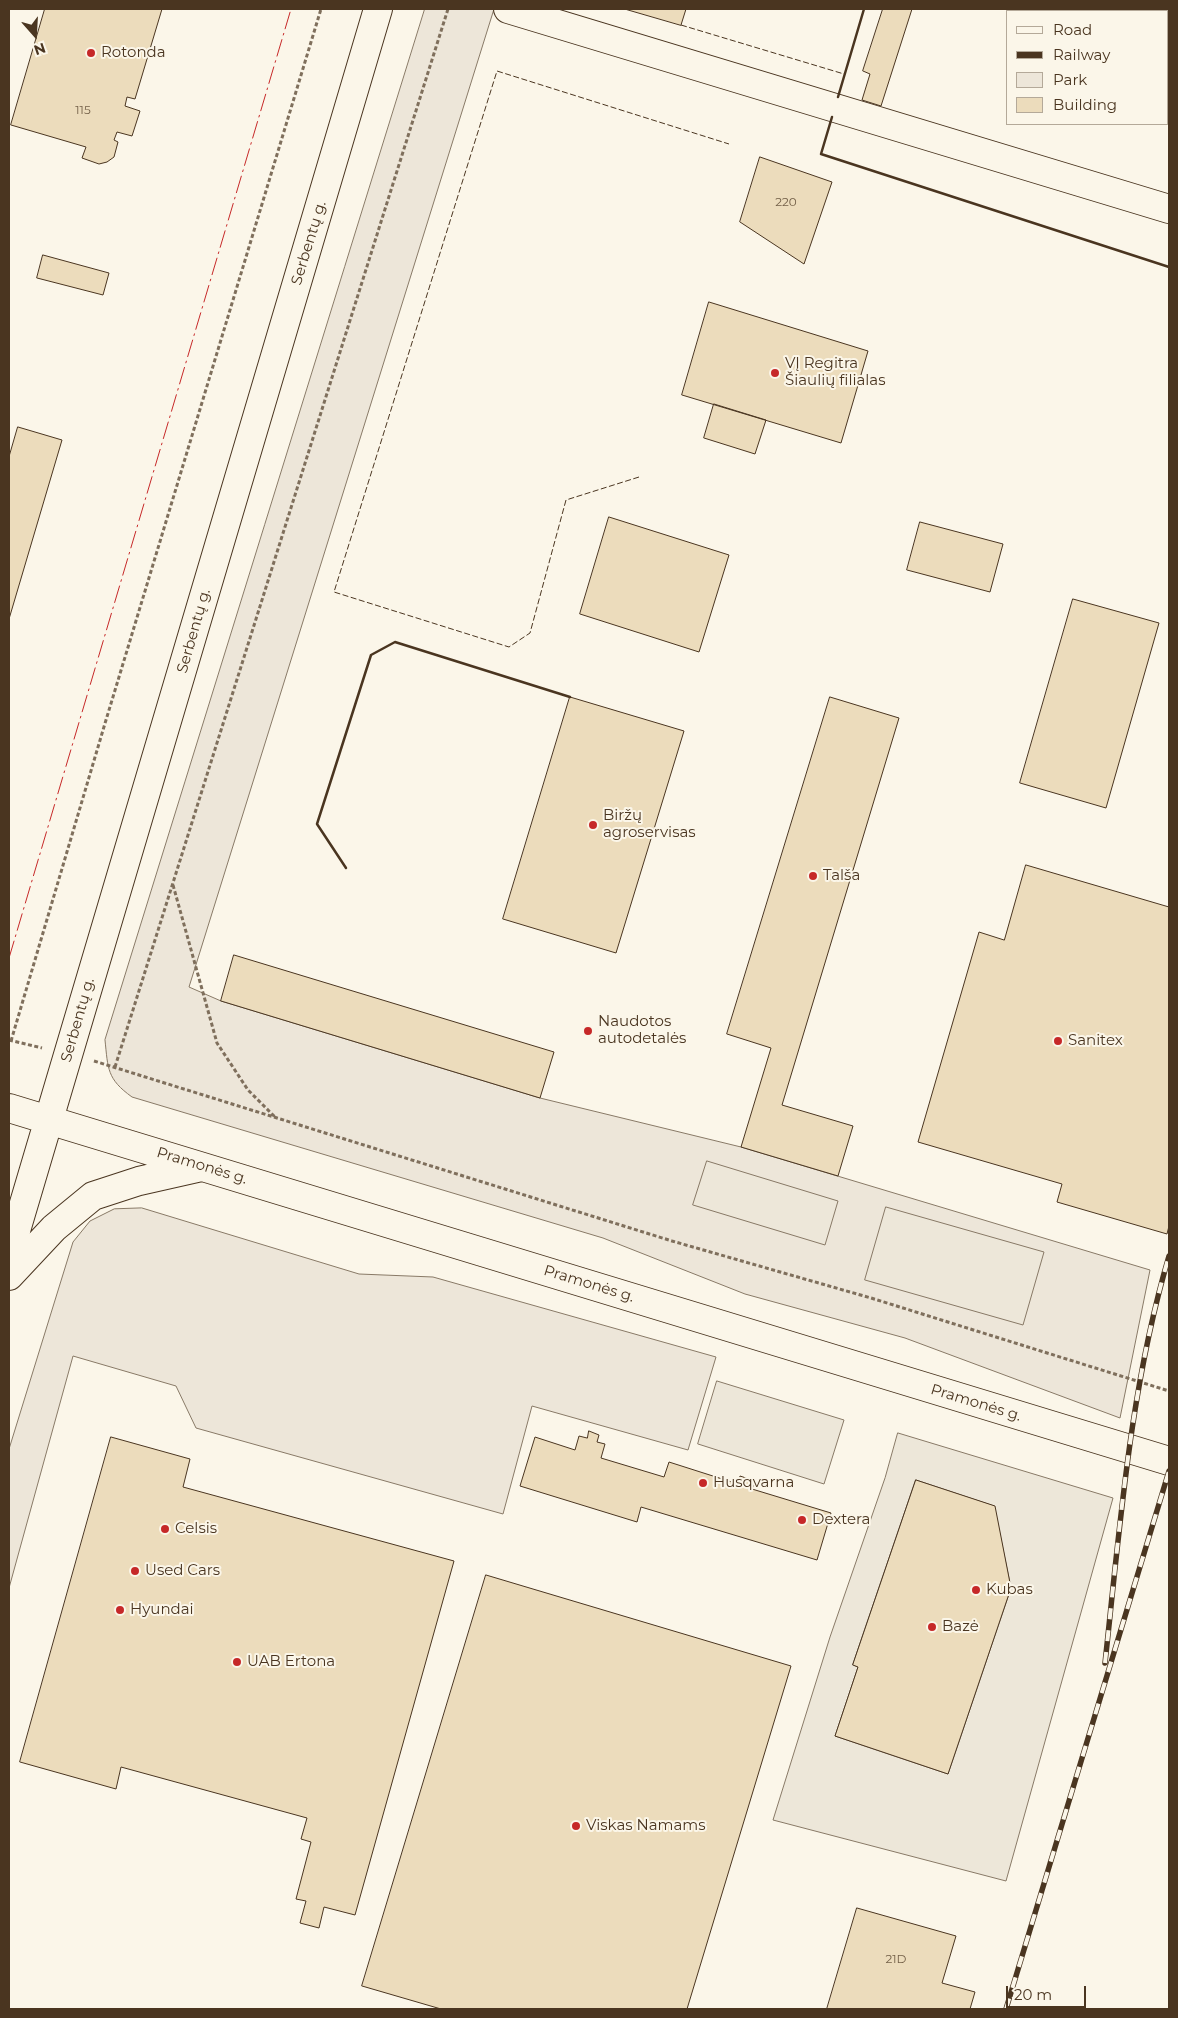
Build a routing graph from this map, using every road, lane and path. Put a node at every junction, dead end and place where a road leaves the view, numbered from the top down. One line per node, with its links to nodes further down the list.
1 (321, 9): 7 (path)
2 (378, 9): 8 (main road, Serbentų g.)
3 (448, 9): 6 (path)
4 (508, 9): 5 (main road)
5 (1169, 209)
6 (173, 882): 9 (path); 11 (path)
7 (10, 1041): 8 (path)
8 (68, 1053): 9 (path); 12 (main road, Serbentų g.)
9 (115, 1067): 11 (path)
10 (9, 1108): 12 (main road, Pramonės g.)
11 (275, 1118): 16 (path)
12 (49, 1119): 13 (main road, Pramonės g.); 14 (main road, Serbentų g.)
13 (203, 1167): 15 (main road); 17 (main road, Pramonės g.)
14 (9, 1254)
15 (9, 1276)
16 (1169, 1391)
17 (1169, 1461)

